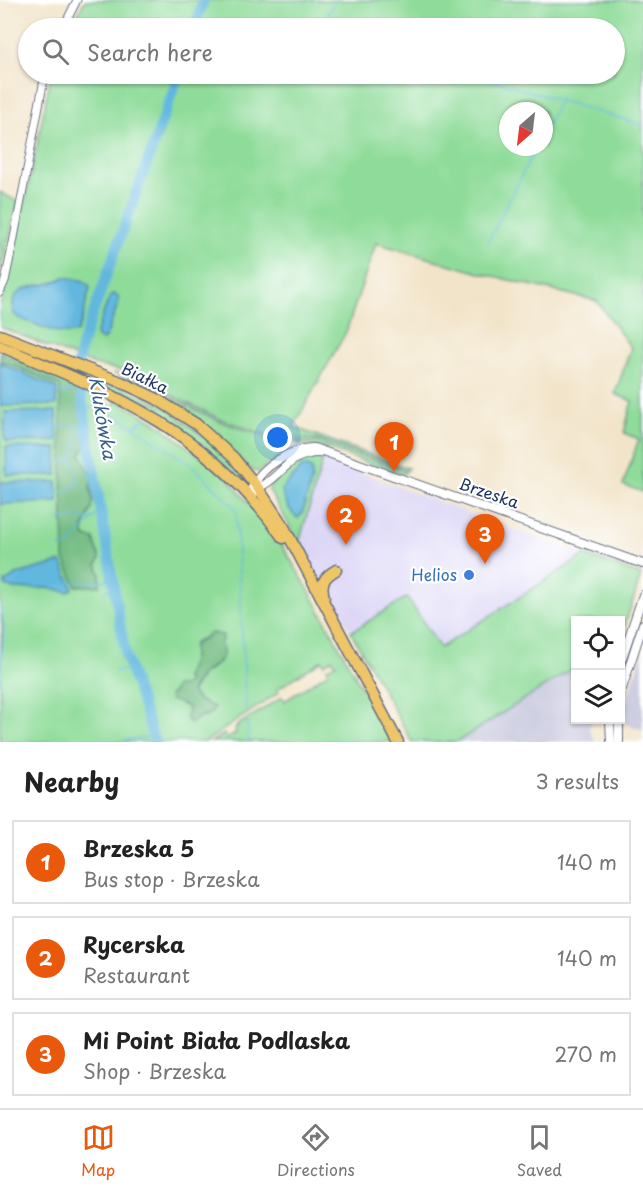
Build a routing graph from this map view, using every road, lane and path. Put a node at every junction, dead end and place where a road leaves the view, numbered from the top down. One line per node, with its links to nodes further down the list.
1 (77, 0): 2 (street)
2 (68, 18)
3 (43, 84): 4 (street)
4 (0, 292)
5 (0, 335): 8 (highway, Białka)
6 (0, 346): 7 (highway, Białka)
7 (240, 486): 8 (street); 9 (highway, Białka)
8 (255, 486): 9 (street); 10 (street, Brzeska); 12 (highway, Białka)
9 (253, 500): 12 (highway, Białka)
10 (643, 564)
11 (336, 570): 14 (highway)
12 (317, 590): 14 (highway)
13 (643, 595): 16 (street)
14 (327, 609): 20 (highway)
15 (643, 624): 17 (street)
16 (625, 651)
17 (625, 682)
18 (609, 724): 21 (street)
19 (619, 724): 22 (street)
20 (398, 742)
21 (611, 742)
22 (619, 742)

